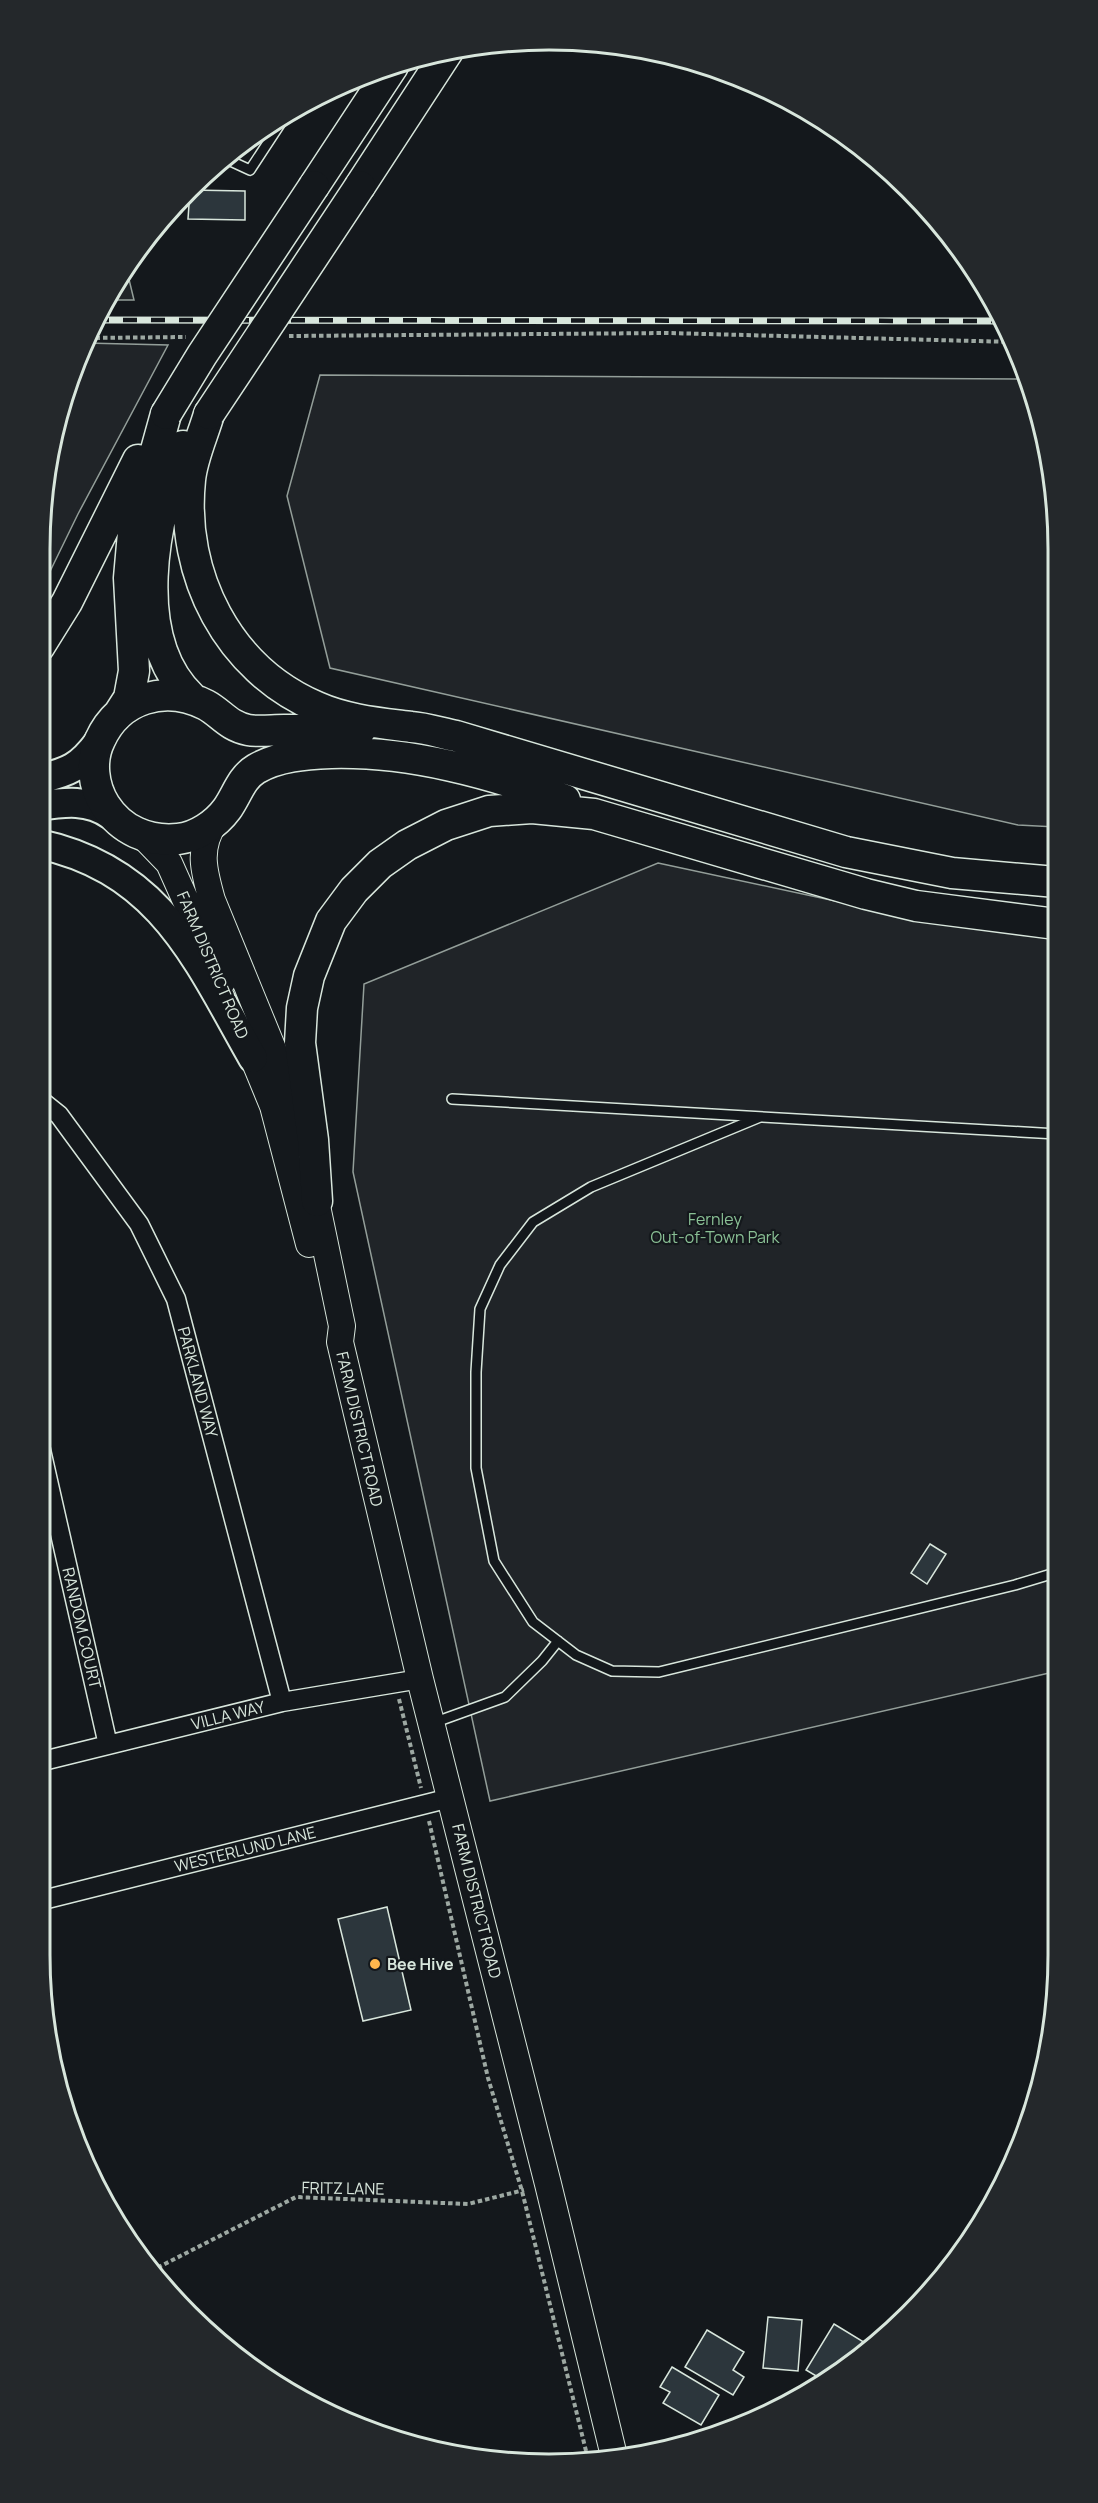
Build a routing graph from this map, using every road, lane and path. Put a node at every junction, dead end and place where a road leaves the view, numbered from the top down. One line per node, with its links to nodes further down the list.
1 (441, 62): 10 (highway, bridge)
2 (386, 77): 9 (highway, bridge)
3 (275, 131): 4 (lane)
4 (233, 162)
5 (189, 336): 7 (path)
6 (284, 336): 8 (path)
7 (97, 338)
8 (1003, 342)
9 (166, 414): 11 (highway); 13 (highway)
10 (209, 414): 12 (highway); 15 (highway)
11 (50, 629)
12 (192, 698): 13 (highway); 14 (highway)
13 (120, 712): 16 (highway)
14 (223, 719): 15 (highway); 18 (highway)
15 (385, 725): 25 (highway)
16 (98, 743): 17 (main road); 21 (highway)
17 (50, 776)
18 (236, 791): 20 (highway); 22 (highway)
19 (50, 804): 21 (main road)
20 (594, 814): 26 (highway); 32 (highway)
21 (111, 815): 23 (highway)
22 (215, 822): 23 (highway); 32 (main road, FARM DISTRICT ROAD)
23 (143, 836): 27 (main road, FARM DISTRICT ROAD)
24 (50, 847): 27 (main road)
25 (1048, 881)
26 (1048, 923)
27 (253, 1058): 33 (main road, FARM DISTRICT ROAD)
28 (452, 1098): 30 (lane)
29 (50, 1107): 38 (street, PARKLAND WAY)
30 (760, 1117): 31 (lane); 36 (lane)
31 (1048, 1133)
32 (317, 1201): 33 (main road, FARM DISTRICT ROAD)
33 (340, 1342): 37 (main road, FARM DISTRICT ROAD)
34 (50, 1489): 40 (street, RANDOM COURT)
35 (1048, 1575): 36 (lane)
36 (558, 1641): 39 (lane)
37 (408, 1681): 38 (street, VILLA WAY); 39 (main road, FARM DISTRICT ROAD); 43 (path)
38 (282, 1702): 40 (street, VILLA WAY)
39 (431, 1724): 42 (main road, FARM DISTRICT ROAD)
40 (108, 1745): 41 (street, VILLA WAY)
41 (50, 1759)
42 (450, 1798): 43 (street, WESTERLUND LANE); 45 (main road, FARM DISTRICT ROAD)
43 (425, 1804): 44 (street, WESTERLUND LANE); 46 (path)
44 (50, 1897)
45 (549, 2184): 46 (path, FRITZ LANE); 48 (main road, FARM DISTRICT ROAD)
46 (522, 2191): 47 (path, FRITZ LANE); 49 (path)
47 (160, 2267)
48 (612, 2449)
49 (586, 2452)

